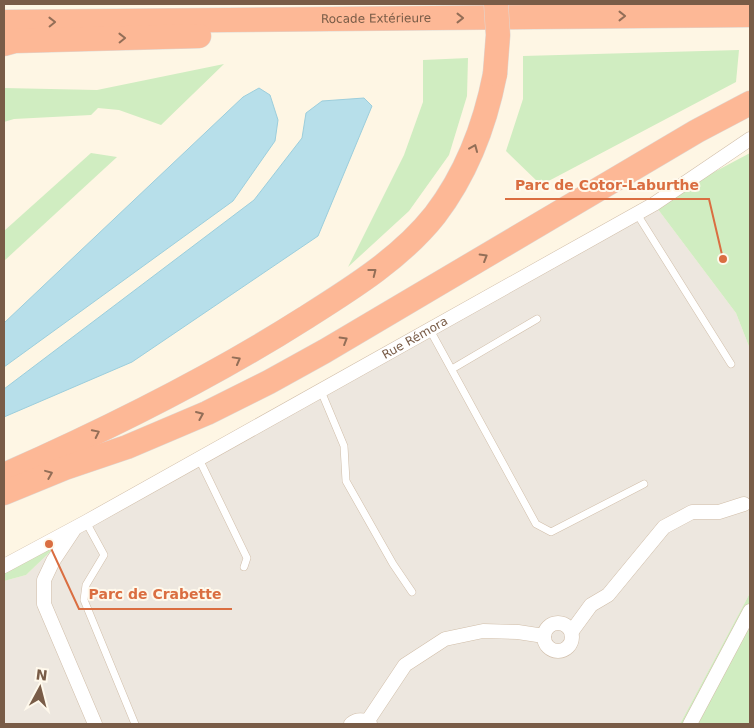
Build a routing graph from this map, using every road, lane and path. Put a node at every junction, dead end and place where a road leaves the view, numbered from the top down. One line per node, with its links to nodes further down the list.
1 (496, 4): 15 (highway, one-way to 1, bridge)
2 (750, 15): 3 (highway, Rocade Extérieure, one-way to 2)
3 (386, 18): 4 (highway, Rocade Extérieure, one-way to 3); 5 (highway, one-way to 3)
4 (4, 22)
5 (4, 44)
6 (750, 103): 17 (highway, one-way to 6)
7 (750, 139): 8 (street, Rue Rémora)
8 (637, 214): 10 (street, Rue Rémora); 11 (lane)
9 (537, 319): 12 (lane)
10 (430, 330): 12 (lane); 13 (street, Rue Rémora)
11 (731, 364)
12 (452, 369): 16 (lane)
13 (321, 391): 14 (street, Rue Rémora); 22 (lane)
14 (199, 459): 19 (street, Rue Rémora); 21 (lane)
15 (4, 475)
16 (644, 484)
17 (4, 492)
18 (744, 504): 24 (street)
19 (80, 525): 20 (street, Rue Rémora); 27 (street); 28 (lane)
20 (4, 566)
21 (244, 567)
22 (412, 592)
23 (750, 611): 30 (street)
24 (572, 631): 25 (street); 25 (street)
25 (544, 636): 26 (street)
26 (368, 723): 29 (street)
27 (95, 724)
28 (135, 724)
29 (351, 724)
30 (690, 724)

